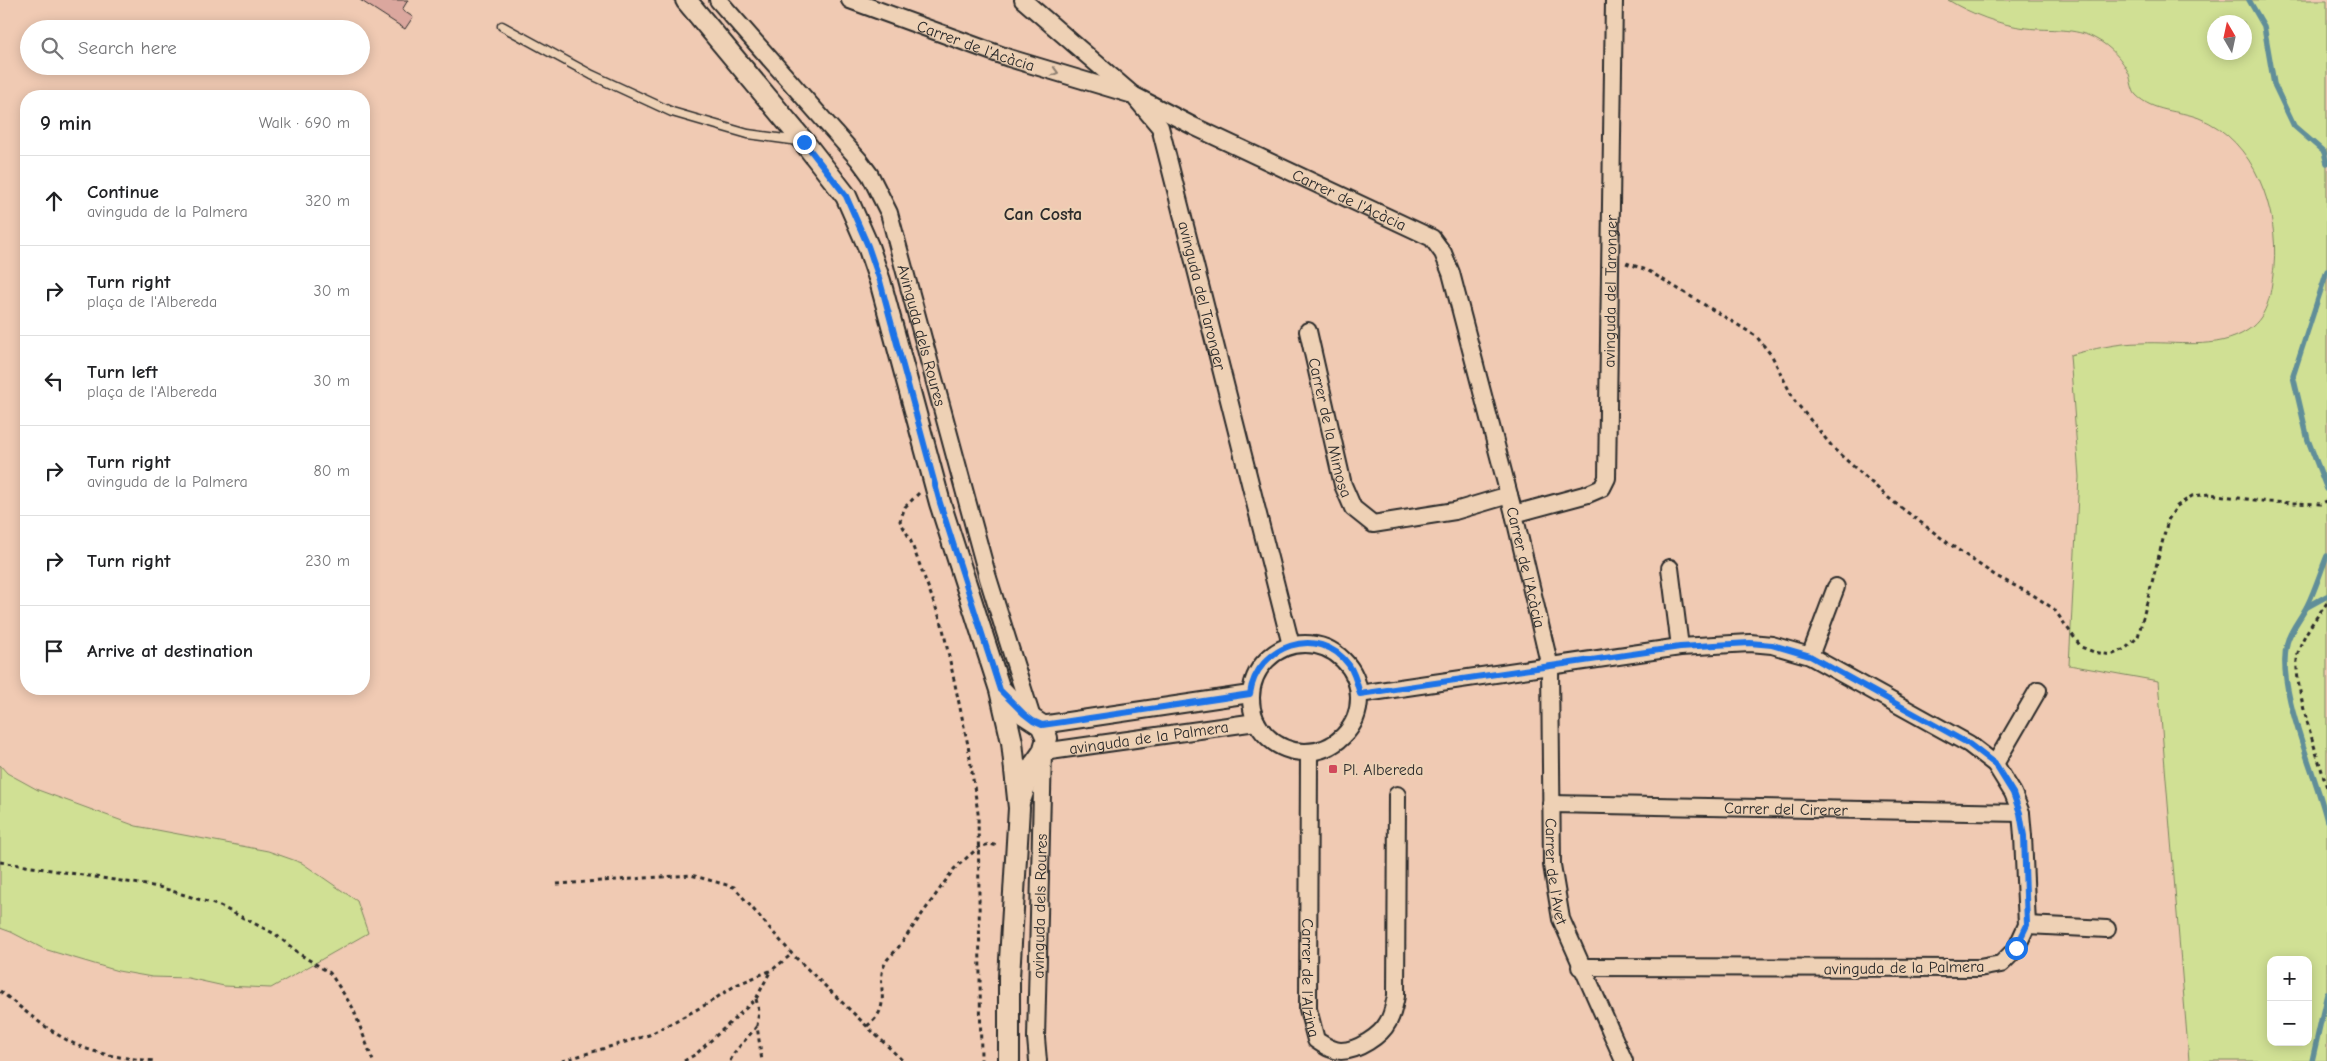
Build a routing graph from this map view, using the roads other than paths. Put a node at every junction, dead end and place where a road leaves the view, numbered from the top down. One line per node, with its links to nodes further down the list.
1 (686, 0): 8 (street)
2 (718, 0): 23 (street, Avinguda dels Roures)
3 (850, 0): 7 (street, Carrer de l'Acàcia, one-way to 7)
4 (1023, 0): 7 (street, avinguda del Taronger)
5 (1614, 0): 11 (street, avinguda del Taronger)
6 (502, 26): 8 (lane)
7 (1133, 95): 10 (street, Carrer de l'Acàcia); 14 (street, avinguda del Taronger)
8 (804, 142): 18 (street)
9 (1308, 331): 10 (street, Carrer de la Mimosa)
10 (1508, 495): 11 (street, Carrer de l'Acàcia)
11 (1514, 514): 17 (street, Carrer de l'Acàcia)
12 (1670, 568): 15 (street)
13 (1836, 587): 16 (street)
14 (1291, 645): 20 (street); 21 (street)
15 (1680, 647): 16 (street, avinguda de la Palmera); 17 (street, avinguda de la Palmera)
16 (1810, 656): 27 (street, avinguda de la Palmera)
17 (1550, 667): 21 (street, avinguda de la Palmera); 29 (street, Carrer de l'Avet)
18 (1000, 690): 23 (street); 24 (street)
19 (2038, 690): 27 (street)
20 (1250, 694): 22 (street); 23 (street, avinguda de la Palmera)
21 (1360, 694): 26 (street)
22 (1256, 722): 25 (street, avinguda de la Palmera); 26 (street)
23 (1037, 723): 24 (street); 25 (street)
24 (1012, 742): 25 (street); 30 (street)
25 (1043, 752): 30 (street); 36 (street, avinguda dels Roures)
26 (1309, 753): 28 (street, Carrer de l'Alzina)
27 (1995, 764): 31 (street, avinguda de la Palmera)
28 (1397, 795)
29 (1551, 804): 31 (street, Carrer del Cirerer); 34 (street, Carrer de l'Avet)
30 (1018, 808): 35 (street)
31 (2020, 813): 32 (street, avinguda de la Palmera)
32 (2027, 925): 33 (street); 34 (street, avinguda de la Palmera)
33 (2107, 929)
34 (1580, 967): 37 (street, Carrer de l'Avet)
35 (1009, 1061)
36 (1038, 1061)
37 (1624, 1061)

